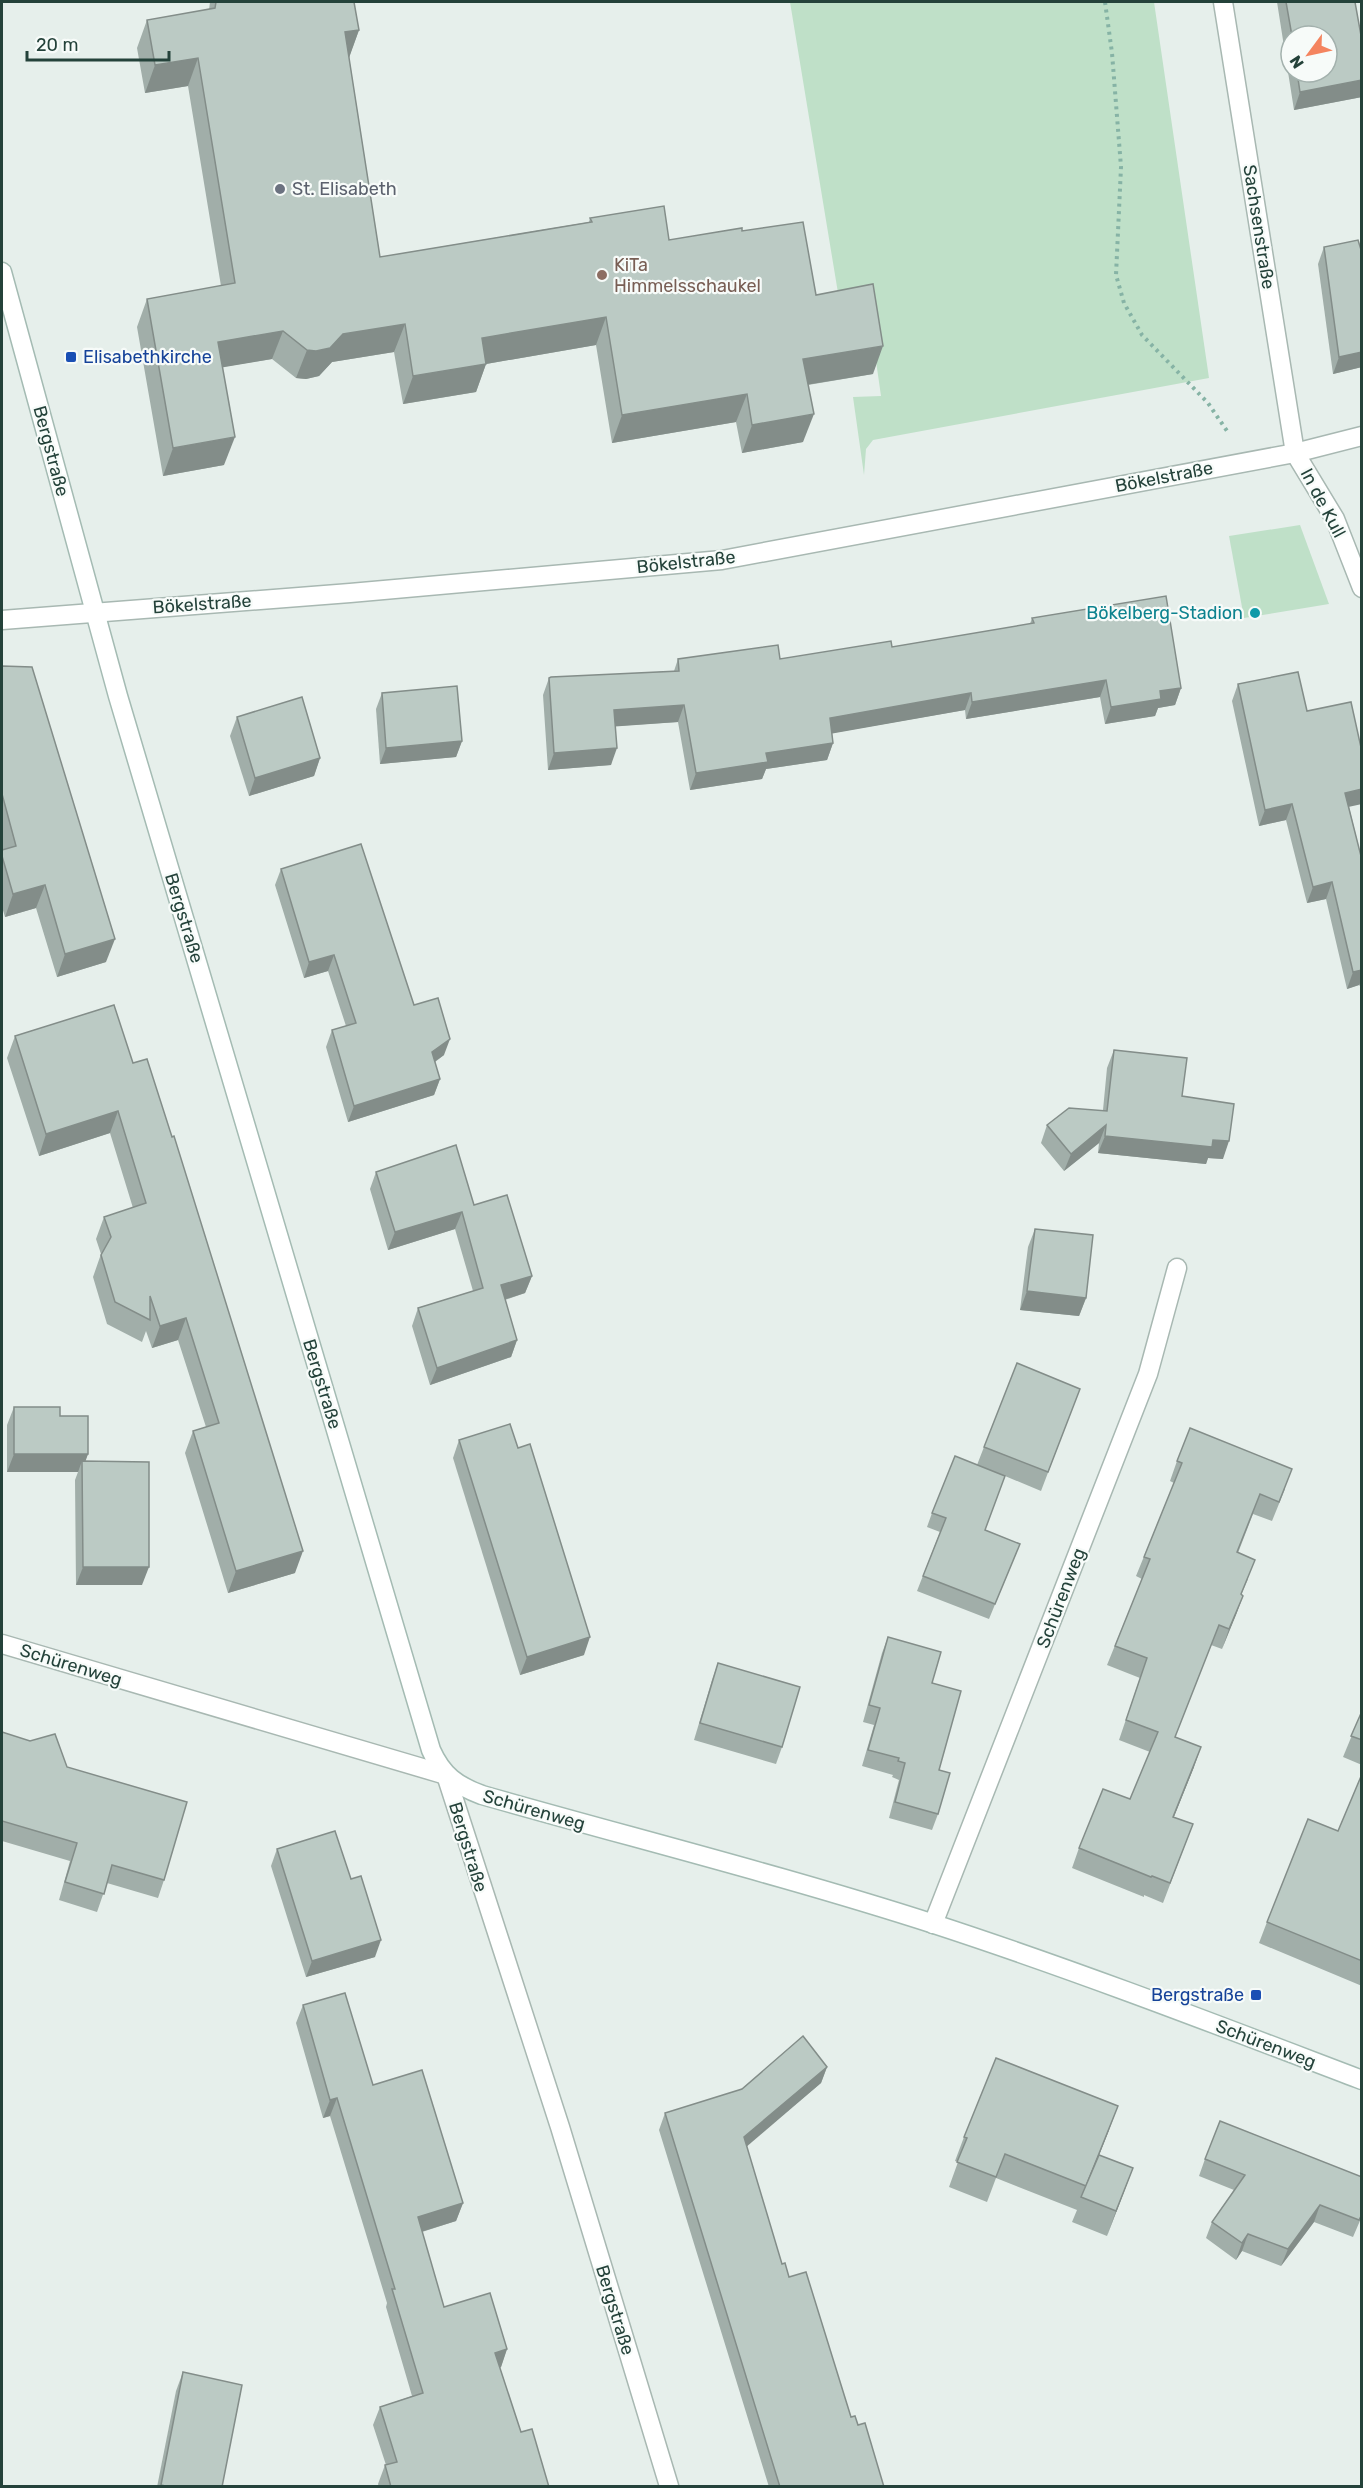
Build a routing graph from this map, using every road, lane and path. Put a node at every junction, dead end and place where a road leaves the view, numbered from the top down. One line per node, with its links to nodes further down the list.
1 (1105, 2): 6 (path)
2 (1223, 2): 5 (street, Sachsenstraße)
3 (2, 272): 8 (street, Bergstraße)
4 (1362, 436): 5 (street, Bökelstraße)
5 (1295, 453): 6 (street, Bökelstraße); 7 (street, In de Kull)
6 (1247, 461): 8 (street, Bökelstraße)
7 (1362, 588)
8 (95, 613): 9 (street, Bökelstraße); 12 (street, Bergstraße)
9 (2, 620)
10 (1177, 1268): 13 (street, Schürenweg)
11 (2, 1644): 12 (street, Schürenweg)
12 (446, 1775): 13 (street, Schürenweg); 15 (street, Bergstraße)
13 (933, 1924): 14 (street, Schürenweg)
14 (1362, 2080)
15 (669, 2487)

